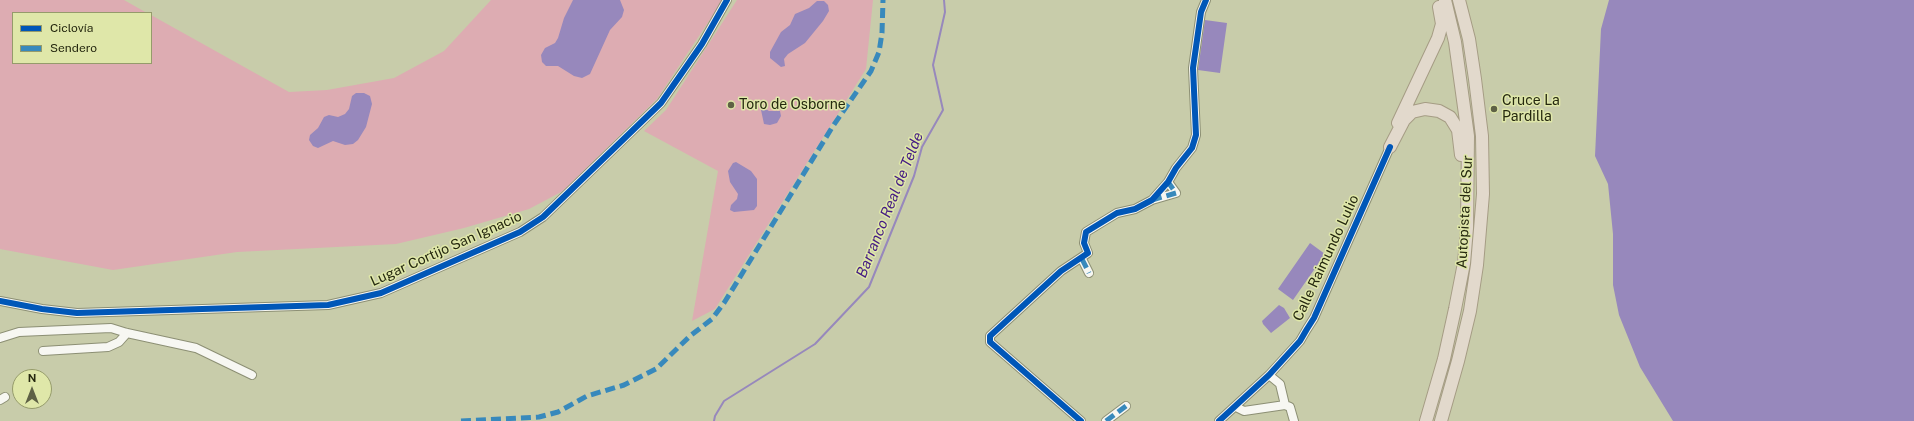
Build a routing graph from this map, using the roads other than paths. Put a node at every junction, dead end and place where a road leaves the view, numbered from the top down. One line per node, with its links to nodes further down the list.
1 (727, 0): 12 (street, Lugar Cortijo San Ignacio)
2 (1206, 0): 7 (street)
3 (1437, 0): 6 (highway)
4 (1445, 0): 8 (highway, Autopista del Sur)
5 (1459, 0): 17 (highway, Autopista del Sur)
6 (1390, 147): 8 (highway); 19 (street, Calle Raimundo Lulio)
7 (1168, 182): 9 (street); 9 (street)
8 (1468, 194): 16 (highway, Autopista del Sur)
9 (1152, 200): 10 (street)
10 (1082, 259): 11 (street); 23 (street)
11 (1089, 273)
12 (0, 301)
13 (127, 333): 14 (street); 15 (street); 18 (street)
14 (0, 338)
15 (43, 351)
16 (1444, 359): 27 (highway); 28 (highway, Autopista del Sur)
17 (1458, 361): 29 (highway, Autopista del Sur); 30 (highway)
18 (252, 375)
19 (1269, 375): 20 (street); 22 (street, Calle Raimundo Lulio)
20 (1285, 405): 22 (street); 26 (street)
21 (1126, 406): 24 (street)
22 (1236, 406): 25 (street, Calle Raimundo Lulio)
23 (1081, 421)
24 (1106, 421)
25 (1219, 421)
26 (1294, 421)
27 (1420, 421)
28 (1426, 421)
29 (1441, 421)
30 (1446, 421)

